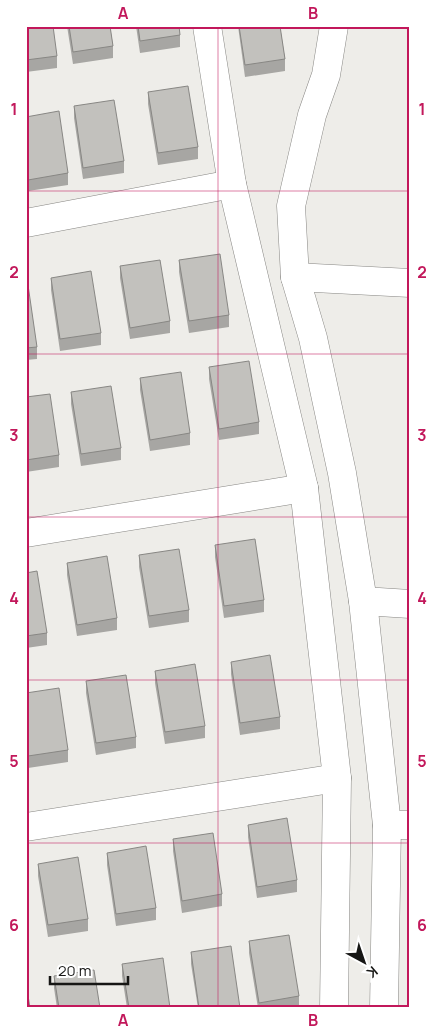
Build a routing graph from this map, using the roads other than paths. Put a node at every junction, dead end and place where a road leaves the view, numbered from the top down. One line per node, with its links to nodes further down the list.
1 (207, 26): 3 (street)
2 (334, 26): 5 (street)
3 (232, 184): 4 (street); 7 (street)
4 (26, 224)
5 (295, 277): 6 (street); 9 (street)
6 (410, 283)
7 (304, 488): 8 (street); 11 (street)
8 (26, 533)
9 (363, 601): 10 (street); 12 (street)
10 (410, 604)
11 (337, 778): 13 (street); 14 (street)
12 (398, 825): 15 (street)
13 (26, 827)
14 (334, 1008)
15 (384, 1008)

